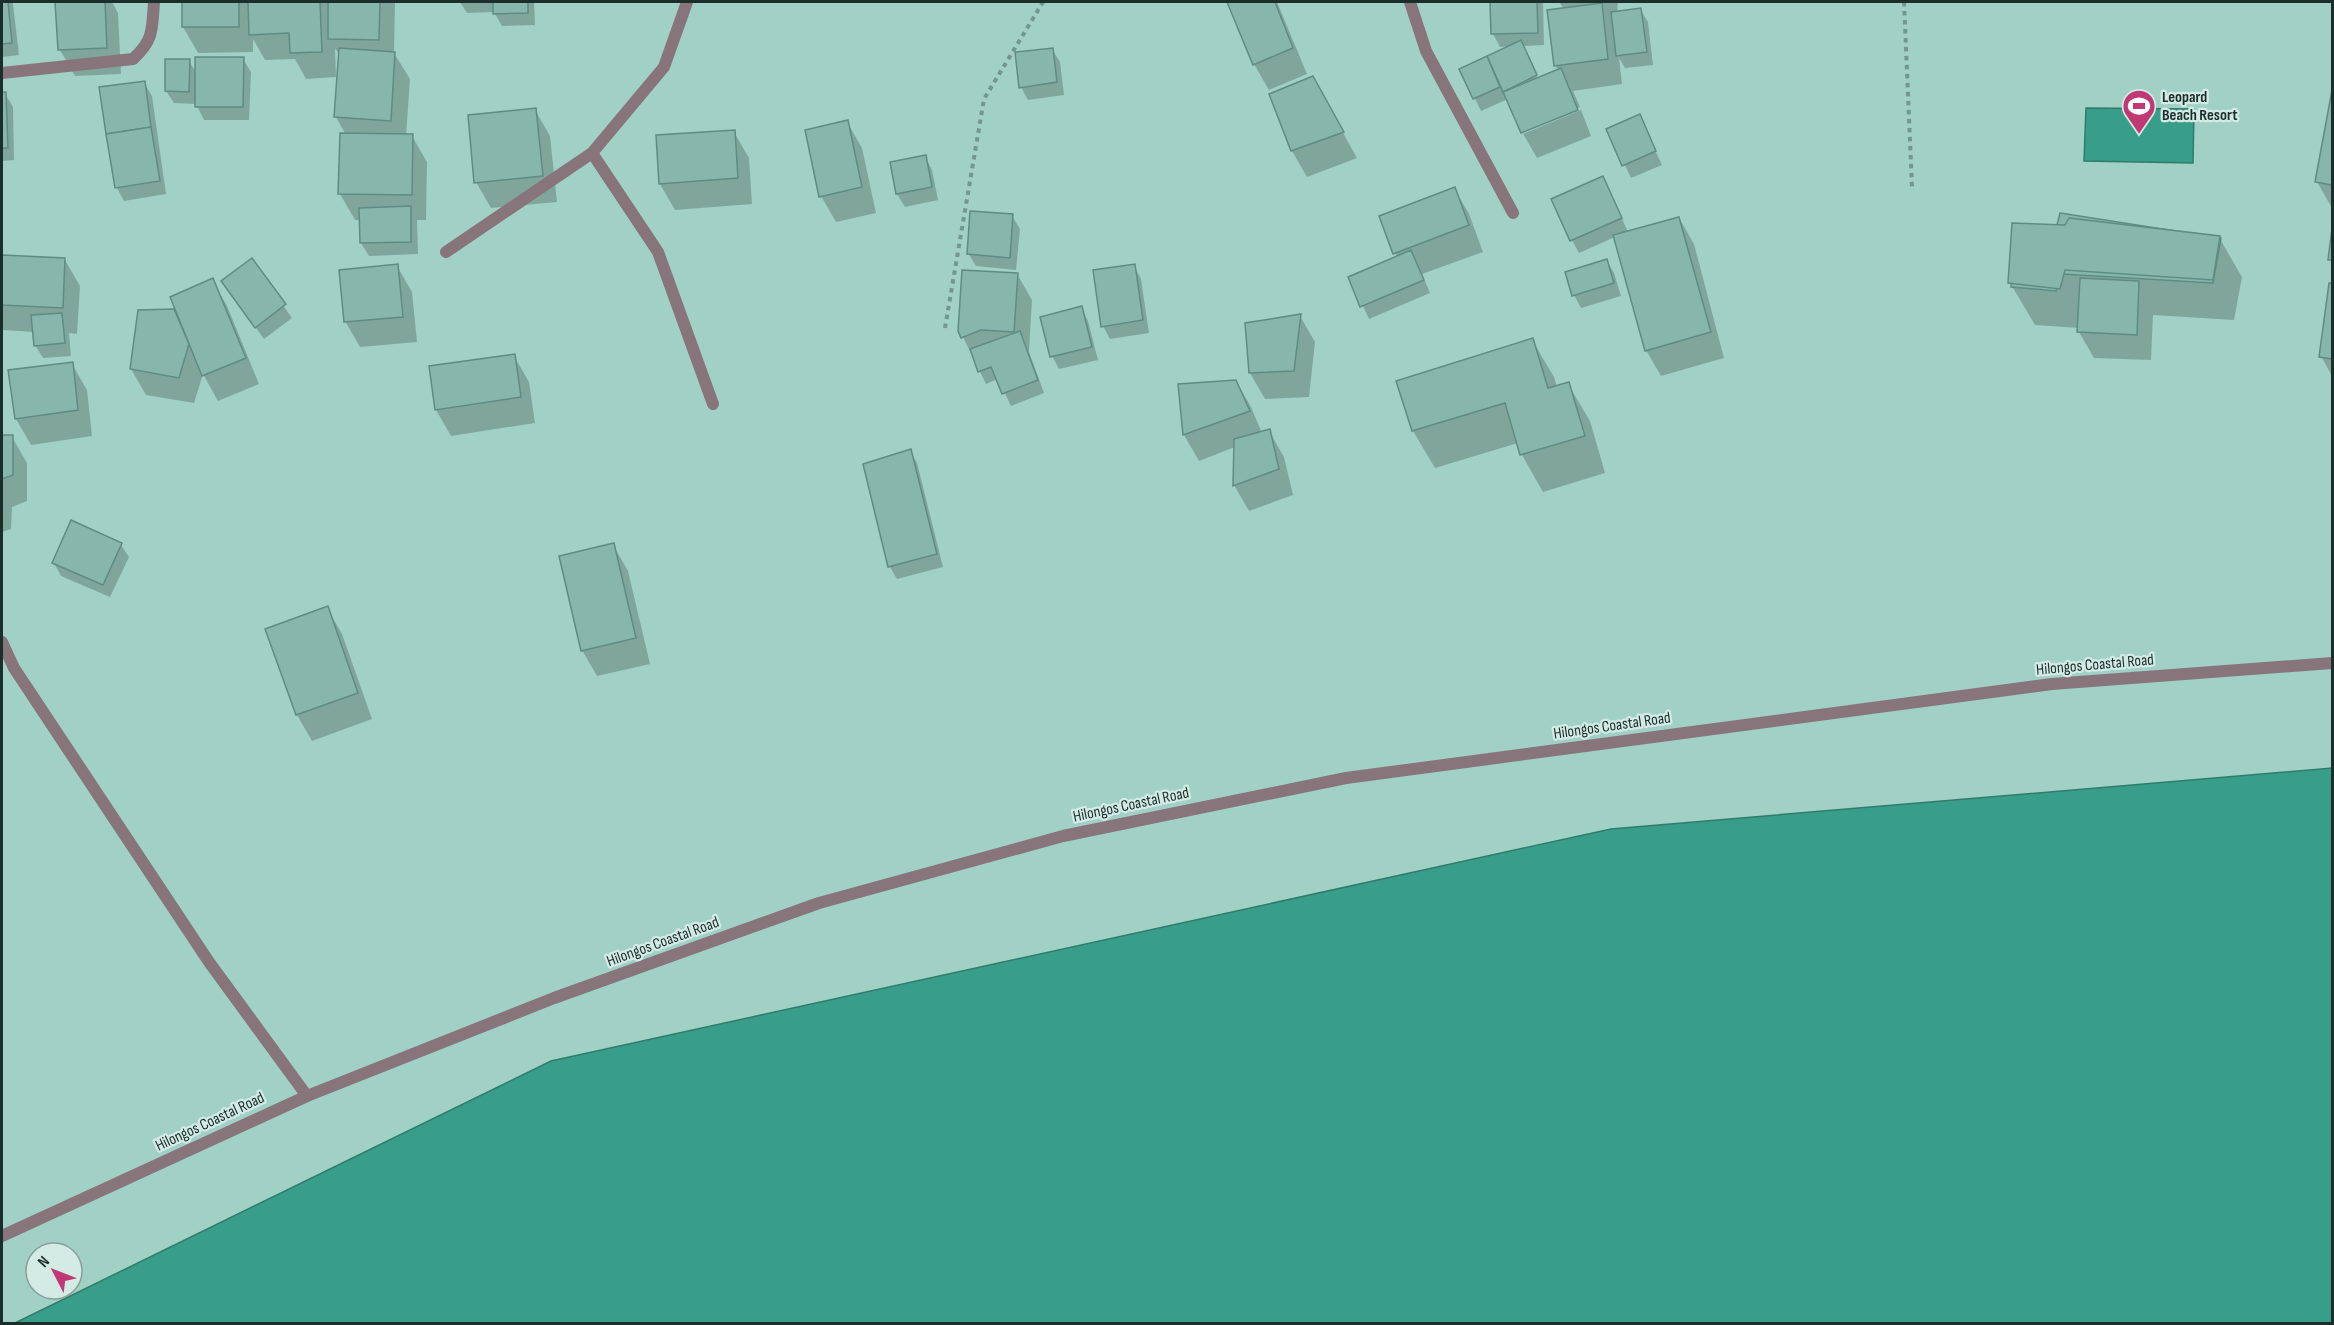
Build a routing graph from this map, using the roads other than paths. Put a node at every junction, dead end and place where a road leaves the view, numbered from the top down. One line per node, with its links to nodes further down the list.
1 (154, 2): 4 (street)
2 (687, 2): 5 (street)
3 (1410, 2): 6 (street)
4 (2, 73)
5 (592, 153): 7 (street); 8 (street)
6 (1513, 213)
7 (446, 252)
8 (713, 404)
9 (2, 642): 11 (street)
10 (2332, 663): 11 (street, Hilongos Coastal Road)
11 (307, 1096): 12 (street, Hilongos Coastal Road)
12 (2, 1236)

